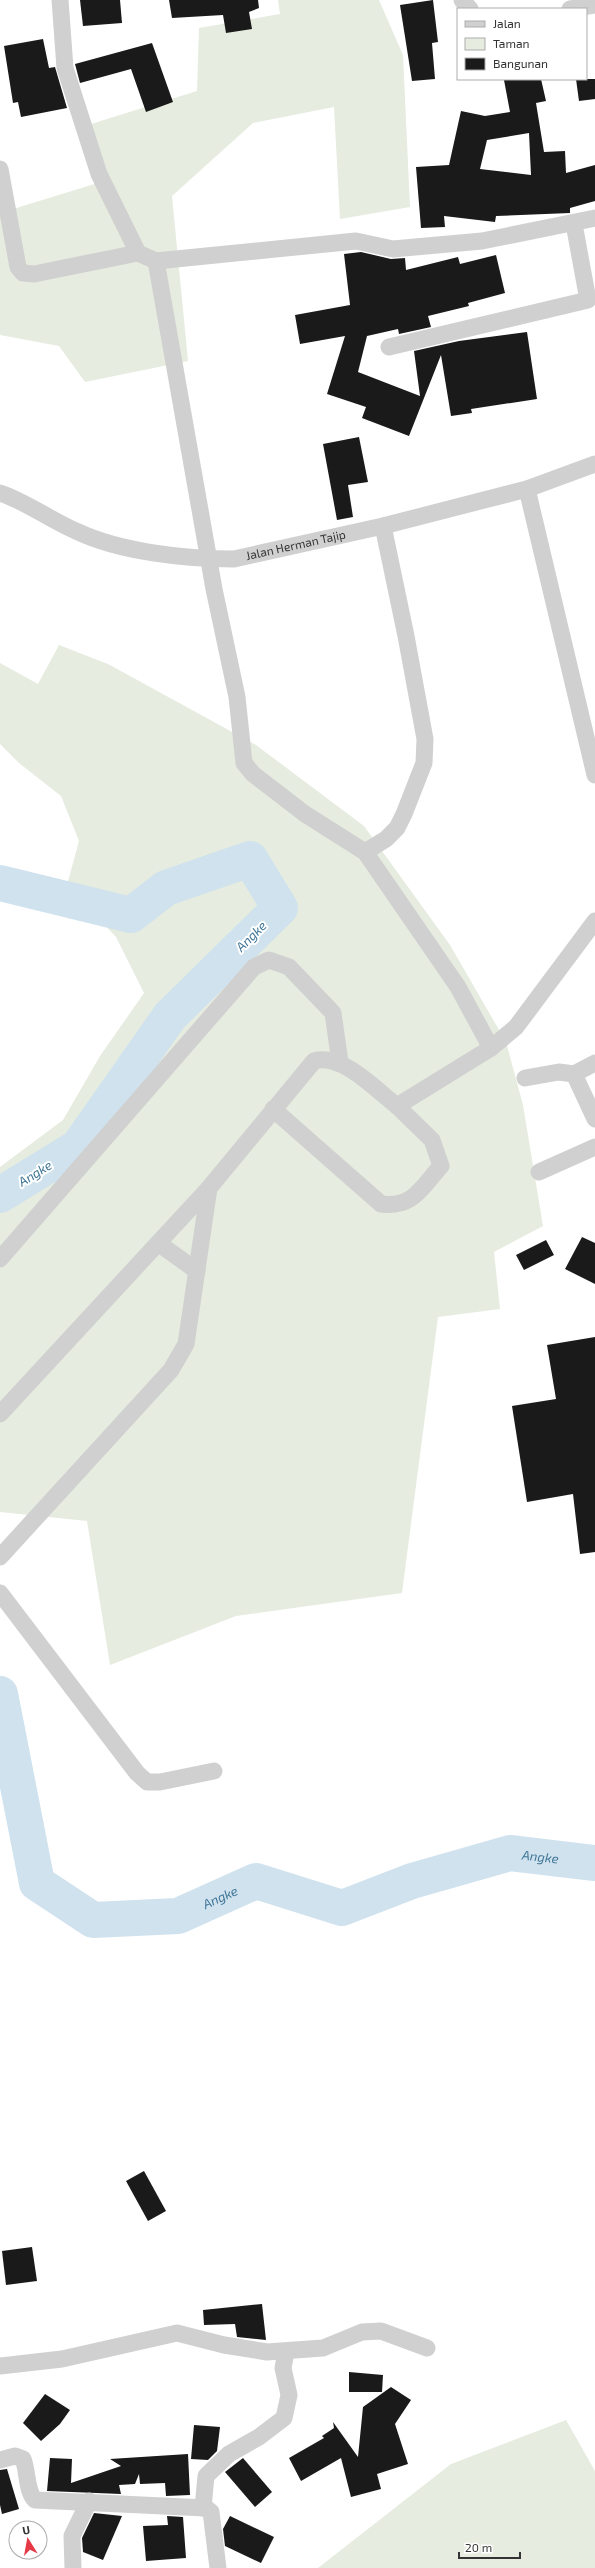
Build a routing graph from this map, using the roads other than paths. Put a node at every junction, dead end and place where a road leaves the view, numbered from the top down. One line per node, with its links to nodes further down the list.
1 (60, 0): 9 (street)
2 (462, 0): 4 (street)
3 (595, 5): 5 (street)
4 (469, 8)
5 (576, 8)
6 (0, 169): 9 (street)
7 (595, 218): 8 (street)
8 (574, 224): 10 (street); 11 (street)
9 (138, 253): 10 (street)
10 (156, 261): 17 (street)
11 (591, 300): 12 (street)
12 (389, 347)
13 (595, 464): 14 (street, Jalan Herman Tajip)
14 (527, 489): 16 (street, Jalan Herman Tajip); 18 (street)
15 (0, 493): 17 (street, Jalan Herman Tajip)
16 (383, 526): 17 (street, Jalan Herman Tajip); 19 (street)
17 (210, 559): 19 (street)
18 (595, 775)
19 (365, 852): 21 (street)
20 (595, 921): 21 (street)
21 (491, 1048): 26 (street)
22 (340, 1062): 26 (street); 27 (street); 33 (street)
23 (595, 1063): 24 (street)
24 (574, 1074): 25 (street); 28 (street)
25 (524, 1078)
26 (397, 1106): 27 (street)
27 (273, 1109): 31 (street)
28 (595, 1119)
29 (595, 1147): 30 (street)
30 (539, 1172)
31 (209, 1188): 32 (street); 34 (street)
32 (158, 1243): 34 (street); 35 (street)
33 (0, 1259)
34 (197, 1271): 36 (street)
35 (0, 1414)
36 (0, 1557)
37 (0, 1593): 38 (street)
38 (214, 1771)
39 (427, 2348): 40 (street)
40 (286, 2352): 41 (street); 44 (street)
41 (0, 2366)
42 (0, 2460): 43 (street)
43 (89, 2501): 44 (street); 45 (street)
44 (203, 2508): 46 (street)
45 (73, 2568)
46 (218, 2568)

